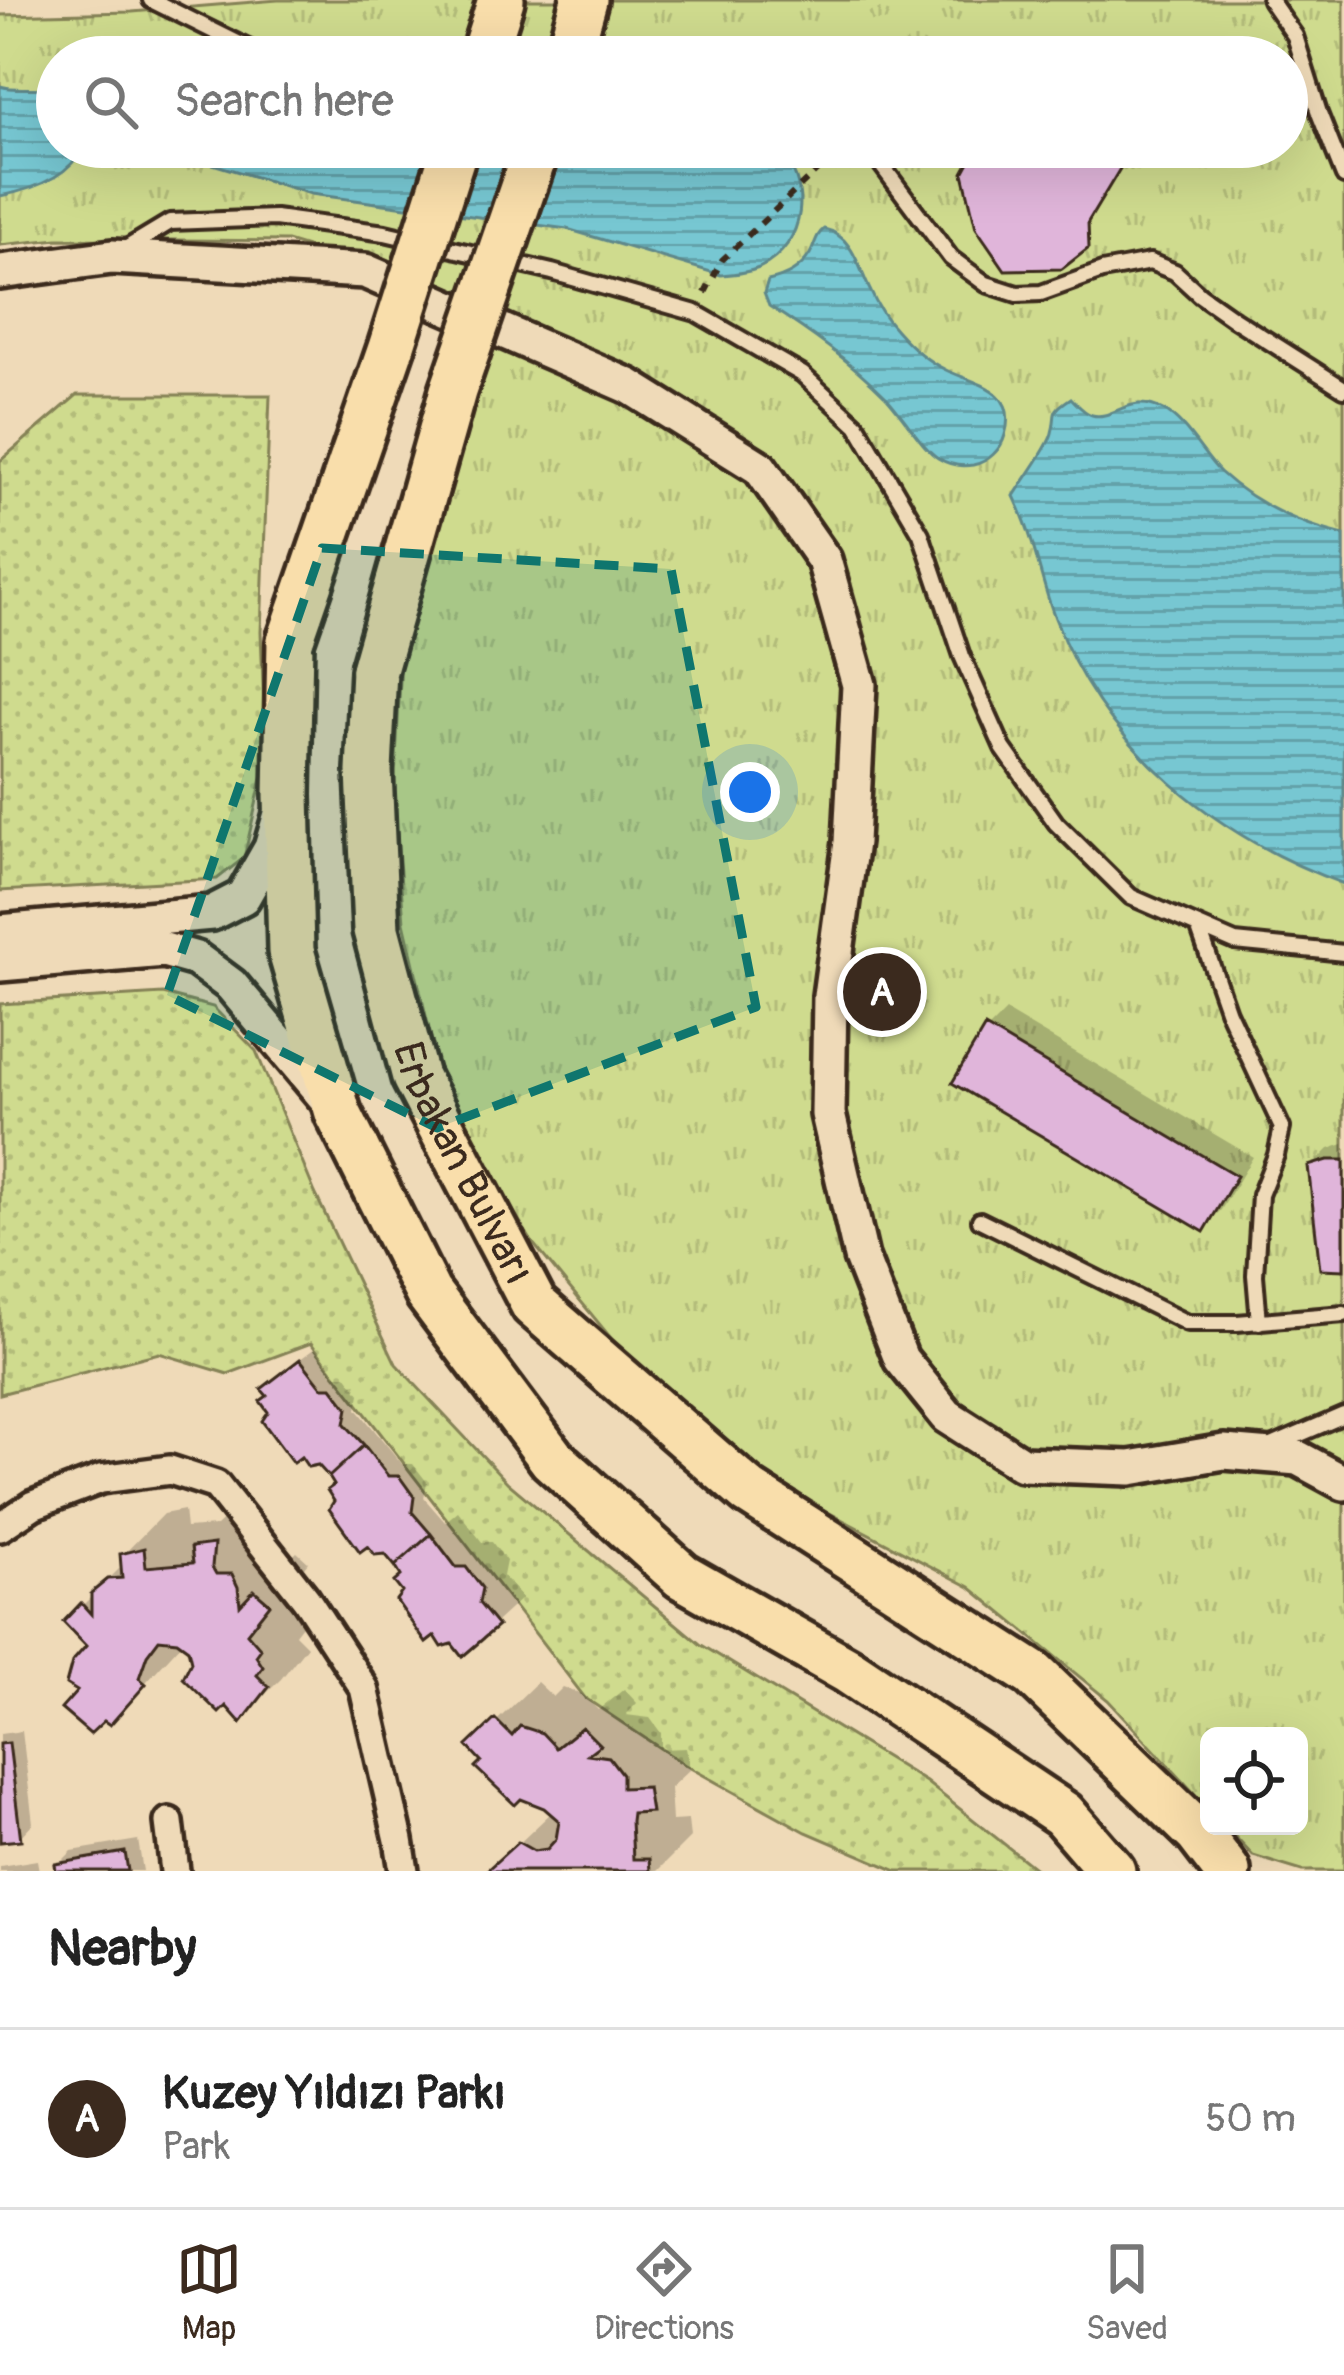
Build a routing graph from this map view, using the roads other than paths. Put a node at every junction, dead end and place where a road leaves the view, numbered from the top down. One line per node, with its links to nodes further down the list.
1 (151, 0): 5 (lane)
2 (501, 0): 6 (highway)
3 (584, 0): 7 (highway)
4 (1270, 0): 8 (lane)
5 (224, 36)
6 (490, 36)
7 (574, 36)
8 (1294, 36)
9 (1308, 81): 13 (lane)
10 (447, 168): 17 (highway, Erbakan Bulvarı, bridge)
11 (530, 168): 34 (highway, Erbakan Bulvarı, bridge)
12 (884, 168): 16 (lane)
13 (1344, 176)
14 (112, 257): 15 (street); 18 (lane); 27 (street)
15 (0, 272)
16 (1344, 389)
17 (286, 795): 19 (street); 22 (highway, Erbakan Bulvarı)
18 (1198, 926): 20 (lane); 25 (lane)
19 (0, 932)
20 (1344, 953)
21 (0, 964): 22 (street)
22 (338, 1113): 33 (highway, Erbakan Bulvarı)
23 (980, 1220): 25 (lane)
24 (1344, 1314): 25 (lane)
25 (1259, 1322)
26 (1344, 1415): 27 (lane)
27 (1252, 1454): 28 (street)
28 (1344, 1483)
29 (0, 1526): 32 (street)
30 (169, 1822): 31 (street)
31 (175, 1871)
32 (404, 1871)
33 (1112, 1871)
34 (1227, 1871)

